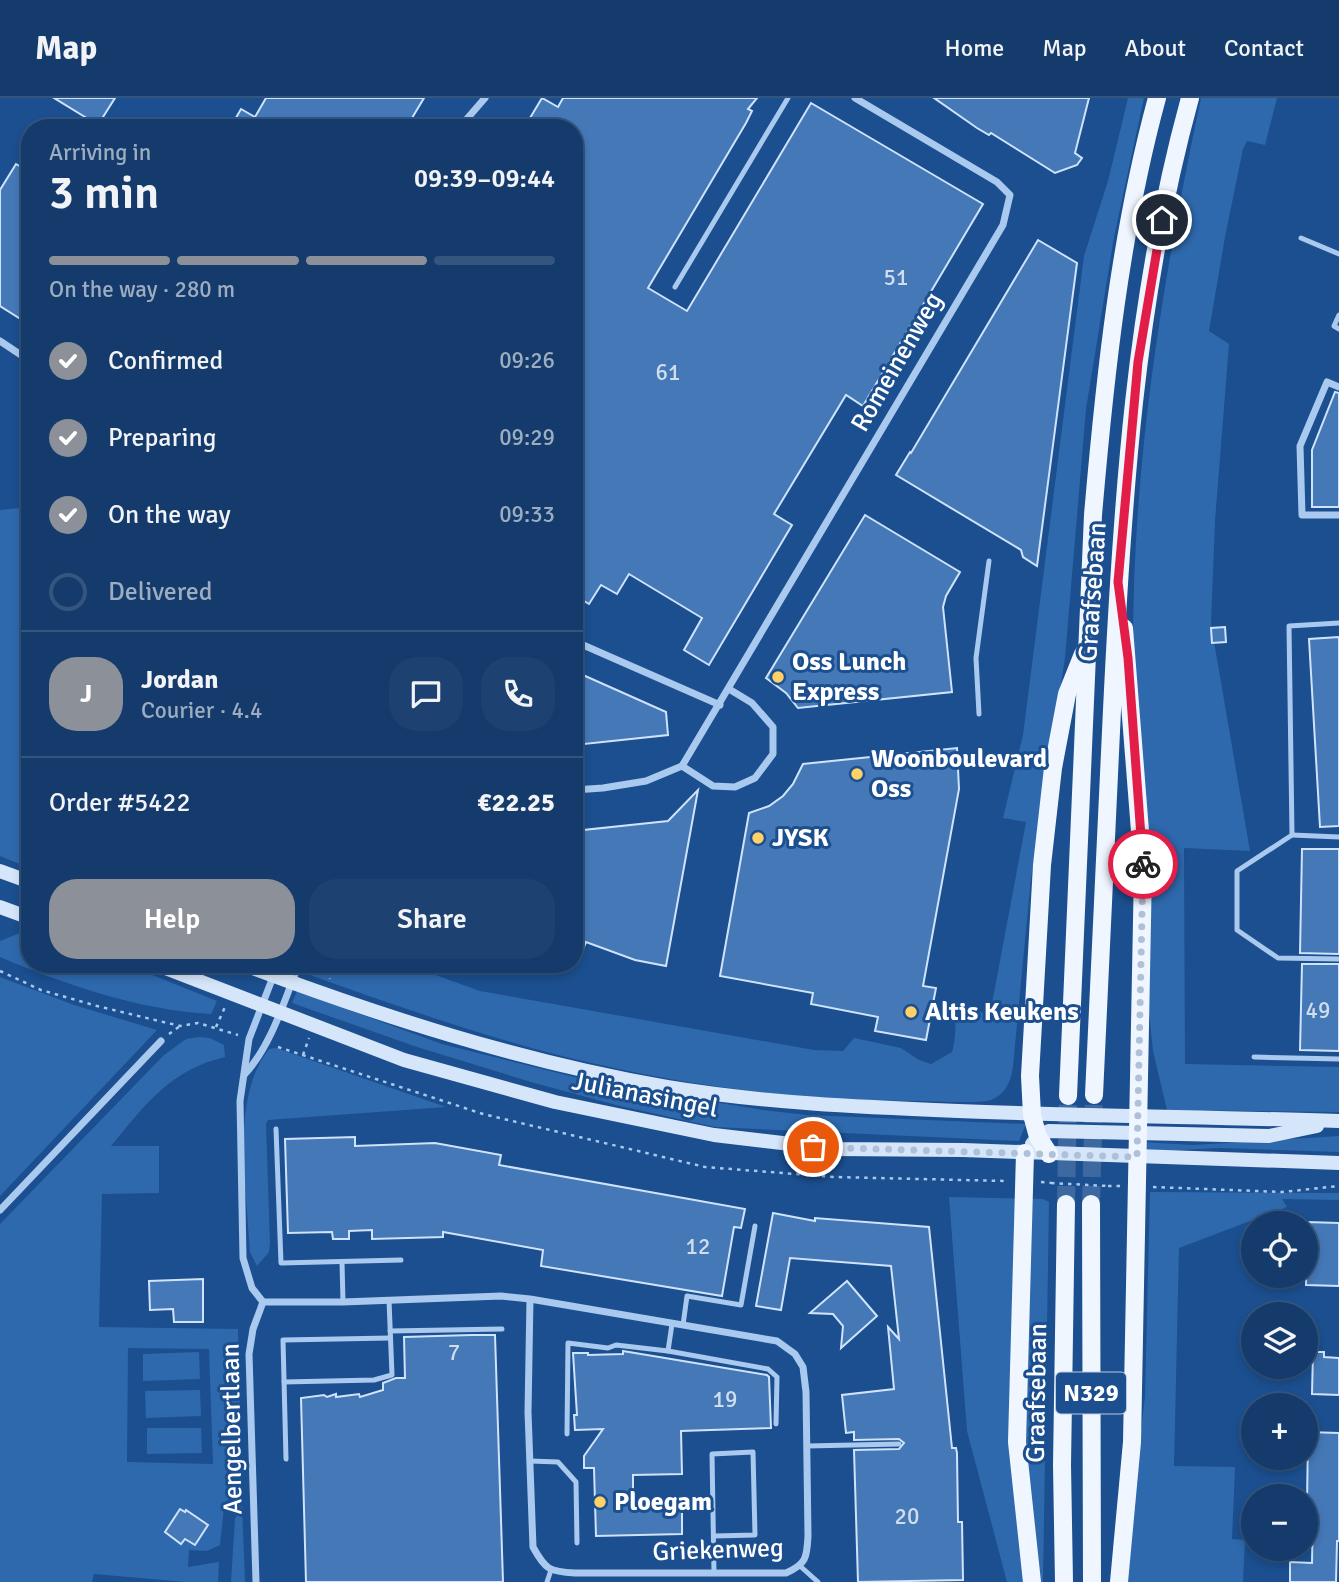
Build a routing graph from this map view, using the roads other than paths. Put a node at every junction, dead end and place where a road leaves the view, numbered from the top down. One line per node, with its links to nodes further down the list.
1 (485, 98): 6 (street)
2 (788, 98): 9 (lane)
3 (855, 98): 21 (street, Romeinenweg)
4 (1157, 98): 19 (main road, Graafsebaan)
5 (1190, 98): 17 (main road, Graafsebaan / N329)
6 (467, 119)
7 (1301, 238): 8 (lane)
8 (1339, 254)
9 (675, 287)
10 (1339, 314): 11 (lane)
11 (1339, 329)
12 (0, 341): 13 (street)
13 (21, 354)
14 (1339, 387): 15 (street)
15 (1339, 514)
16 (989, 561): 23 (lane)
17 (1118, 582): 44 (main road, Graafsebaan / N329); 48 (main road, N329)
18 (1339, 623): 26 (lane)
19 (1088, 641): 45 (main road, Graafsebaan); 46 (main road)
20 (583, 645): 22 (street)
21 (729, 689): 22 (street, Romeinenweg); 24 (street)
22 (720, 705): 24 (street, Romeinenweg)
23 (979, 714)
24 (682, 766): 25 (street)
25 (583, 789)
26 (1292, 835): 27 (lane); 32 (lane)
27 (1339, 837)
28 (0, 871): 29 (main road)
29 (21, 879)
30 (0, 907): 31 (main road)
31 (21, 915)
32 (1339, 959)
33 (179, 973): 38 (main road, Julianasingel)
34 (275, 973): 38 (street)
35 (280, 973): 37 (main road, Julianasingel)
36 (296, 973): 37 (street)
37 (292, 982): 39 (street); 46 (main road, Julianasingel)
38 (262, 1004): 39 (main road, Julianasingel); 43 (street)
39 (280, 1011): 43 (street); 51 (main road, Julianasingel)
40 (160, 1041): 57 (street)
41 (1254, 1057): 42 (lane)
42 (1339, 1059)
43 (244, 1074): 63 (street)
44 (1094, 1095)
45 (1068, 1096)
46 (1032, 1115): 48 (main road, Julianasingel); 50 (main road)
47 (1339, 1122): 48 (main road)
48 (1138, 1124): 50 (main road); 53 (main road, N329)
49 (276, 1129): 60 (lane)
50 (1038, 1137): 51 (main road); 52 (main road)
51 (1025, 1153): 52 (main road, Julianasingel); 85 (main road, N329)
52 (1049, 1154): 53 (main road, Julianasingel)
53 (1137, 1157): 54 (main road, Julianasingel); 88 (main road, N329)
54 (1339, 1163)
55 (1066, 1204): 86 (main road, Graafsebaan / N329)
56 (1091, 1204): 87 (main road, Graafsebaan / N329)
57 (0, 1210)
58 (755, 1226): 66 (lane)
59 (401, 1261): 60 (lane)
60 (342, 1262): 64 (lane)
61 (389, 1300): 62 (street, Griekenweg); 64 (street, Griekenweg); 68 (lane)
62 (530, 1300): 65 (street, Griekenweg); 76 (street)
63 (263, 1302): 64 (street, Griekenweg); 82 (street, Aengelbertlaan)
64 (343, 1302)
65 (671, 1324): 66 (street, Griekenweg); 69 (lane)
66 (683, 1325): 74 (street, Griekenweg)
67 (502, 1329): 68 (lane)
68 (390, 1335): 70 (lane); 70 (lane)
69 (668, 1351): 71 (lane); 72 (lane)
70 (284, 1382): 75 (lane)
71 (776, 1424)
72 (567, 1434)
73 (900, 1444): 74 (lane)
74 (807, 1446): 79 (street, Griekenweg)
75 (286, 1459)
76 (530, 1461): 78 (lane); 80 (street)
77 (714, 1536): 77 (lane); 81 (lane)
78 (577, 1544)
79 (800, 1566): 81 (street, Griekenweg); 84 (lane)
80 (551, 1570): 81 (street, Griekenweg); 83 (lane)
81 (714, 1573)
82 (256, 1582)
83 (547, 1582)
84 (818, 1582)
85 (1032, 1582)
86 (1064, 1582)
87 (1092, 1582)
88 (1119, 1582)

